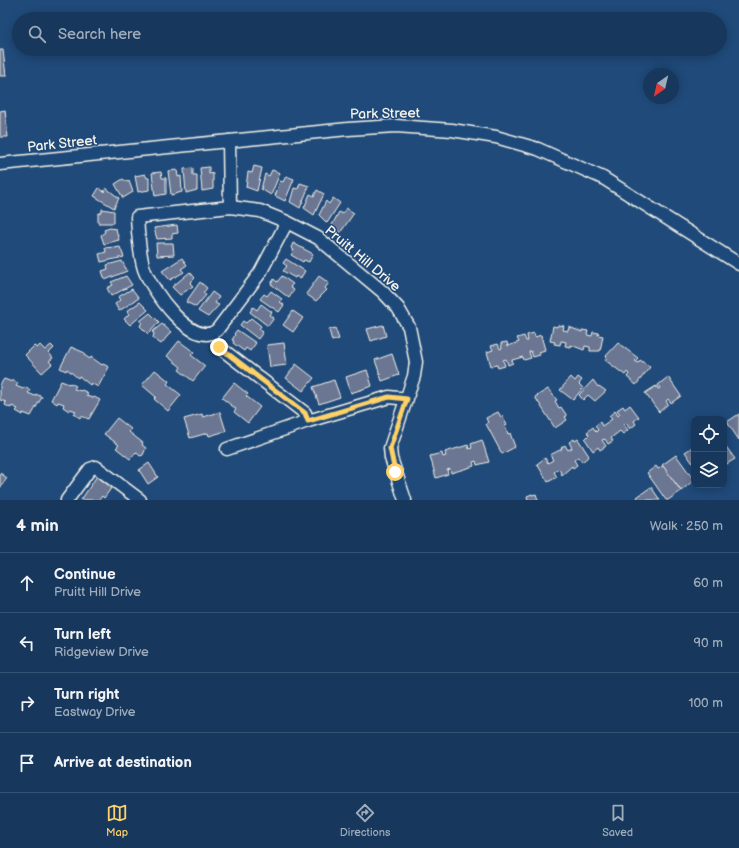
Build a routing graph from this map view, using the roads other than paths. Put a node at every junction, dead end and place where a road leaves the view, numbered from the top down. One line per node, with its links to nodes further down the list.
1 (228, 141): 2 (street, Park Street); 3 (street); 5 (street, Park Street)
2 (0, 164)
3 (230, 207): 4 (street, Pruitt Hill Drive); 4 (street, Pruitt Hill Drive)
4 (287, 222): 7 (street, Pruitt Hill Drive)
5 (739, 264)
6 (219, 347): 8 (street)
7 (407, 399): 8 (street); 12 (street, Pruitt Hill Drive)
8 (308, 421): 9 (street)
9 (227, 449)
10 (67, 500): 11 (street)
11 (140, 500)
12 (405, 500)

